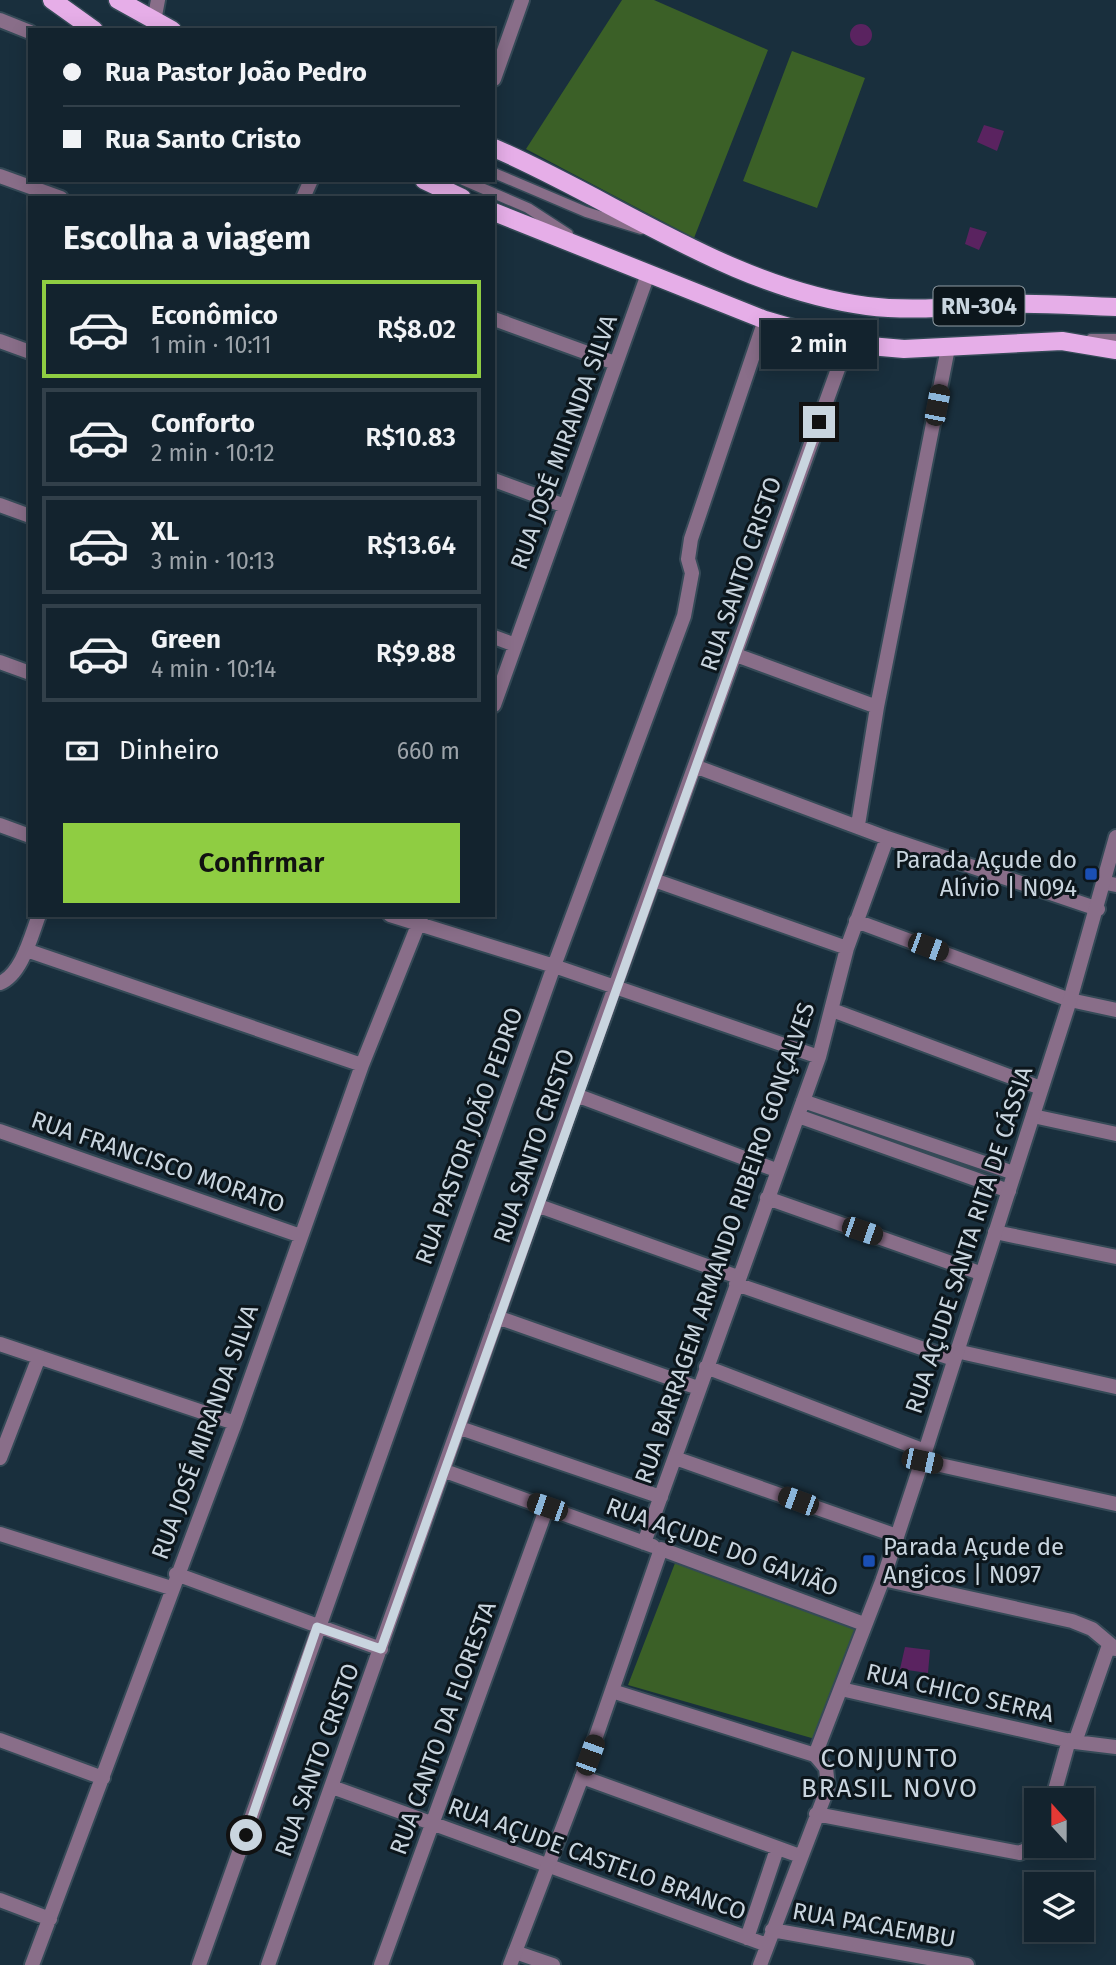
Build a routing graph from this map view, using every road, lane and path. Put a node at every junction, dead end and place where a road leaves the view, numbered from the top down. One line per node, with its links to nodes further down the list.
1 (52, 0): 7 (main road)
2 (118, 0): 6 (main road)
3 (158, 0): 6 (street)
4 (522, 0): 10 (street)
5 (0, 20): 9 (street)
6 (154, 21): 8 (main road)
7 (87, 28)
8 (168, 28)
9 (28, 31)
10 (495, 76)
11 (495, 149): 19 (main road, RN-304)
12 (495, 173): 19 (lane)
13 (0, 176): 16 (street)
14 (428, 182): 17 (main road)
15 (468, 182): 20 (lane)
16 (55, 196)
17 (458, 196)
18 (495, 212): 20 (main road, RN-304)
19 (678, 241): 22 (main road, RN-304)
20 (597, 253): 21 (main road, RN-304)
21 (648, 274): 24 (main road, RN-304); 32 (street, RUA JOSÉ MIRANDA SILVA)
22 (1114, 308)
23 (495, 319): 32 (street)
24 (765, 320): 28 (main road, RN-304); 59 (street, RUA PASTOR JOÃO PEDRO)
25 (1116, 339): 27 (lane)
26 (0, 341): 31 (street)
27 (1062, 341): 29 (main road, RN-304); 30 (main road, RN-304)
28 (847, 344): 29 (main road, RN-304); 39 (street, RUA SANTO CRISTO)
29 (948, 348): 43 (street)
30 (1116, 350)
31 (28, 351)
32 (615, 363): 35 (street, RUA JOSÉ MIRANDA SILVA)
33 (495, 480): 35 (street)
34 (0, 505): 36 (street)
35 (565, 506): 38 (street, RUA JOSÉ MIRANDA SILVA)
36 (28, 515)
37 (495, 637): 38 (street)
38 (515, 645): 42 (street, RUA JOSÉ MIRANDA SILVA)
39 (736, 655): 43 (street); 44 (street, RUA SANTO CRISTO)
40 (0, 662): 41 (street)
41 (28, 672)
42 (495, 702)
43 (877, 707): 46 (street)
44 (697, 767): 46 (street); 50 (street, RUA SANTO CRISTO)
45 (0, 825): 47 (street)
46 (858, 825): 48 (street)
47 (28, 835)
48 (887, 838): 52 (street); 56 (street, RUA BARRAGEM ARMANDO RIBEIRO GONÇALVES)
49 (1116, 838): 51 (street, RUA AÇUDE SANTA RITA DE CÁSSIA)
50 (654, 880): 57 (street); 61 (street, RUA SANTO CRISTO)
51 (1111, 884): 52 (street, RUA AÇUDE SANTA RITA DE CÁSSIA)
52 (1098, 909): 62 (street, RUA AÇUDE SANTA RITA DE CÁSSIA)
53 (38, 917): 58 (street)
54 (402, 917): 55 (street)
55 (420, 920): 59 (street); 66 (street, RUA JOSÉ MIRANDA SILVA)
56 (856, 921): 57 (street, RUA BARRAGEM ARMANDO RIBEIRO GONÇALVES); 62 (street)
57 (847, 948): 63 (street, RUA BARRAGEM ARMANDO RIBEIRO GONÇALVES)
58 (26, 950): 60 (street); 66 (street)
59 (554, 966): 61 (street); 107 (street, RUA PASTOR JOÃO PEDRO)
60 (0, 983)
61 (615, 988): 65 (street); 68 (street, RUA SANTO CRISTO)
62 (1070, 1000): 64 (street); 67 (street, RUA AÇUDE SANTA RITA DE CÁSSIA)
63 (832, 1010): 65 (street, RUA BARRAGEM ARMANDO RIBEIRO GONÇALVES); 67 (street)
64 (1116, 1010)
65 (819, 1057): 69 (street, RUA BARRAGEM ARMANDO RIBEIRO GONÇALVES)
66 (362, 1065): 80 (street, RUA JOSÉ MIRANDA SILVA)
67 (1041, 1088): 71 (street, RUA AÇUDE SANTA RITA DE CÁSSIA)
68 (576, 1095): 74 (street); 78 (street, RUA SANTO CRISTO)
69 (803, 1101): 70 (street, RUA BARRAGEM ARMANDO RIBEIRO GONÇALVES); 75 (street)
70 (798, 1115): 74 (street, RUA BARRAGEM ARMANDO RIBEIRO GONÇALVES); 76 (street)
71 (1033, 1116): 73 (street); 75 (street, RUA AÇUDE SANTA RITA DE CÁSSIA)
72 (0, 1131): 80 (street, RUA FRANCISCO MORATO)
73 (1116, 1134)
74 (776, 1170): 77 (street, RUA BARRAGEM ARMANDO RIBEIRO GONÇALVES)
75 (1014, 1173): 76 (street, RUA AÇUDE SANTA RITA DE CÁSSIA)
76 (1009, 1191): 79 (street, RUA AÇUDE SANTA RITA DE CÁSSIA)
77 (767, 1198): 82 (street); 83 (street, RUA BARRAGEM ARMANDO RIBEIRO GONÇALVES)
78 (539, 1206): 83 (street); 84 (street, RUA SANTO CRISTO)
79 (995, 1232): 81 (street); 82 (street, RUA AÇUDE SANTA RITA DE CÁSSIA)
80 (301, 1236): 91 (street, RUA JOSÉ MIRANDA SILVA)
81 (1116, 1257)
82 (980, 1273): 86 (street, RUA AÇUDE SANTA RITA DE CÁSSIA)
83 (737, 1281): 86 (street); 88 (street, RUA BARRAGEM ARMANDO RIBEIRO GONÇALVES)
84 (497, 1317): 90 (street); 92 (street, RUA SANTO CRISTO)
85 (0, 1344): 87 (street)
86 (955, 1355): 89 (street); 93 (street, RUA AÇUDE SANTA RITA DE CÁSSIA)
87 (39, 1357): 91 (street); 94 (street)
88 (706, 1367): 90 (street, RUA BARRAGEM ARMANDO RIBEIRO GONÇALVES); 93 (street)
89 (1116, 1387)
90 (698, 1388): 95 (street, RUA BARRAGEM ARMANDO RIBEIRO GONÇALVES)
91 (235, 1423): 105 (street, RUA JOSÉ MIRANDA SILVA)
92 (460, 1428): 96 (street, RUA SANTO CRISTO); 97 (street)
93 (924, 1456): 98 (street); 101 (street, RUA AÇUDE SANTA RITA DE CÁSSIA)
94 (0, 1458)
95 (675, 1458): 97 (street, RUA BARRAGEM ARMANDO RIBEIRO GONÇALVES); 101 (street)
96 (444, 1471): 99 (street, RUA AÇUDE DO GAVIÃO); 109 (street, RUA SANTO CRISTO)
97 (661, 1497): 102 (street, RUA BARRAGEM ARMANDO RIBEIRO GONÇALVES)
98 (1116, 1504)
99 (547, 1507): 102 (street, RUA AÇUDE DO GAVIÃO); 121 (street, RUA CANTO DA FLORESTA)
100 (0, 1534): 105 (street)
101 (897, 1536): 104 (street, RUA AÇUDE SANTA RITA DE CÁSSIA)
102 (644, 1543): 103 (street, RUA AÇUDE DO GAVIÃO)
103 (661, 1549): 106 (street, RUA AÇUDE DO GAVIÃO); 111 (street)
104 (883, 1579): 106 (street, RUA AÇUDE SANTA RITA DE CÁSSIA); 108 (street)
105 (174, 1581): 107 (street); 117 (street, RUA JOSÉ MIRANDA SILVA)
106 (864, 1624): 110 (street, RUA AÇUDE SANTA RITA DE CÁSSIA)
107 (317, 1627): 109 (street); 133 (street, RUA PASTOR JOÃO PEDRO)
108 (1112, 1647): 113 (street)
109 (381, 1649): 118 (street, RUA SANTO CRISTO)
110 (841, 1689): 113 (street, RUA CHICO SERRA); 115 (street, RUA AÇUDE SANTA RITA DE CÁSSIA)
111 (612, 1690): 115 (street); 116 (street)
112 (0, 1740): 117 (street)
113 (1072, 1741): 114 (street, RUA CHICO SERRA); 119 (street)
114 (1116, 1747)
115 (815, 1755): 120 (street)
116 (582, 1777): 122 (street); 125 (street)
117 (103, 1779): 127 (street, RUA JOSÉ MIRANDA SILVA)
118 (332, 1787): 121 (street, RUA AÇUDE CASTELO BRANCO); 134 (street, RUA SANTO CRISTO)
119 (1056, 1788)
120 (816, 1814): 123 (street); 124 (street)
121 (433, 1822): 125 (street, RUA AÇUDE CASTELO BRANCO); 135 (street, RUA CANTO DA FLORESTA)
122 (777, 1849): 124 (street); 129 (street)
123 (1024, 1851)
124 (800, 1856): 128 (street)
125 (549, 1864): 129 (street, RUA AÇUDE CASTELO BRANCO); 131 (street)
126 (0, 1900): 127 (street)
127 (50, 1919): 132 (street, RUA JOSÉ MIRANDA SILVA)
128 (772, 1930): 130 (street); 138 (street, RUA PACAEMBU)
129 (747, 1938): 130 (street, RUA AÇUDE CASTELO BRANCO)
130 (767, 1945): 137 (street)
131 (513, 1958): 136 (street)
132 (32, 1965)
133 (199, 1965)
134 (268, 1965)
135 (381, 1965)
136 (553, 1965)
137 (760, 1965)
138 (967, 1965)

